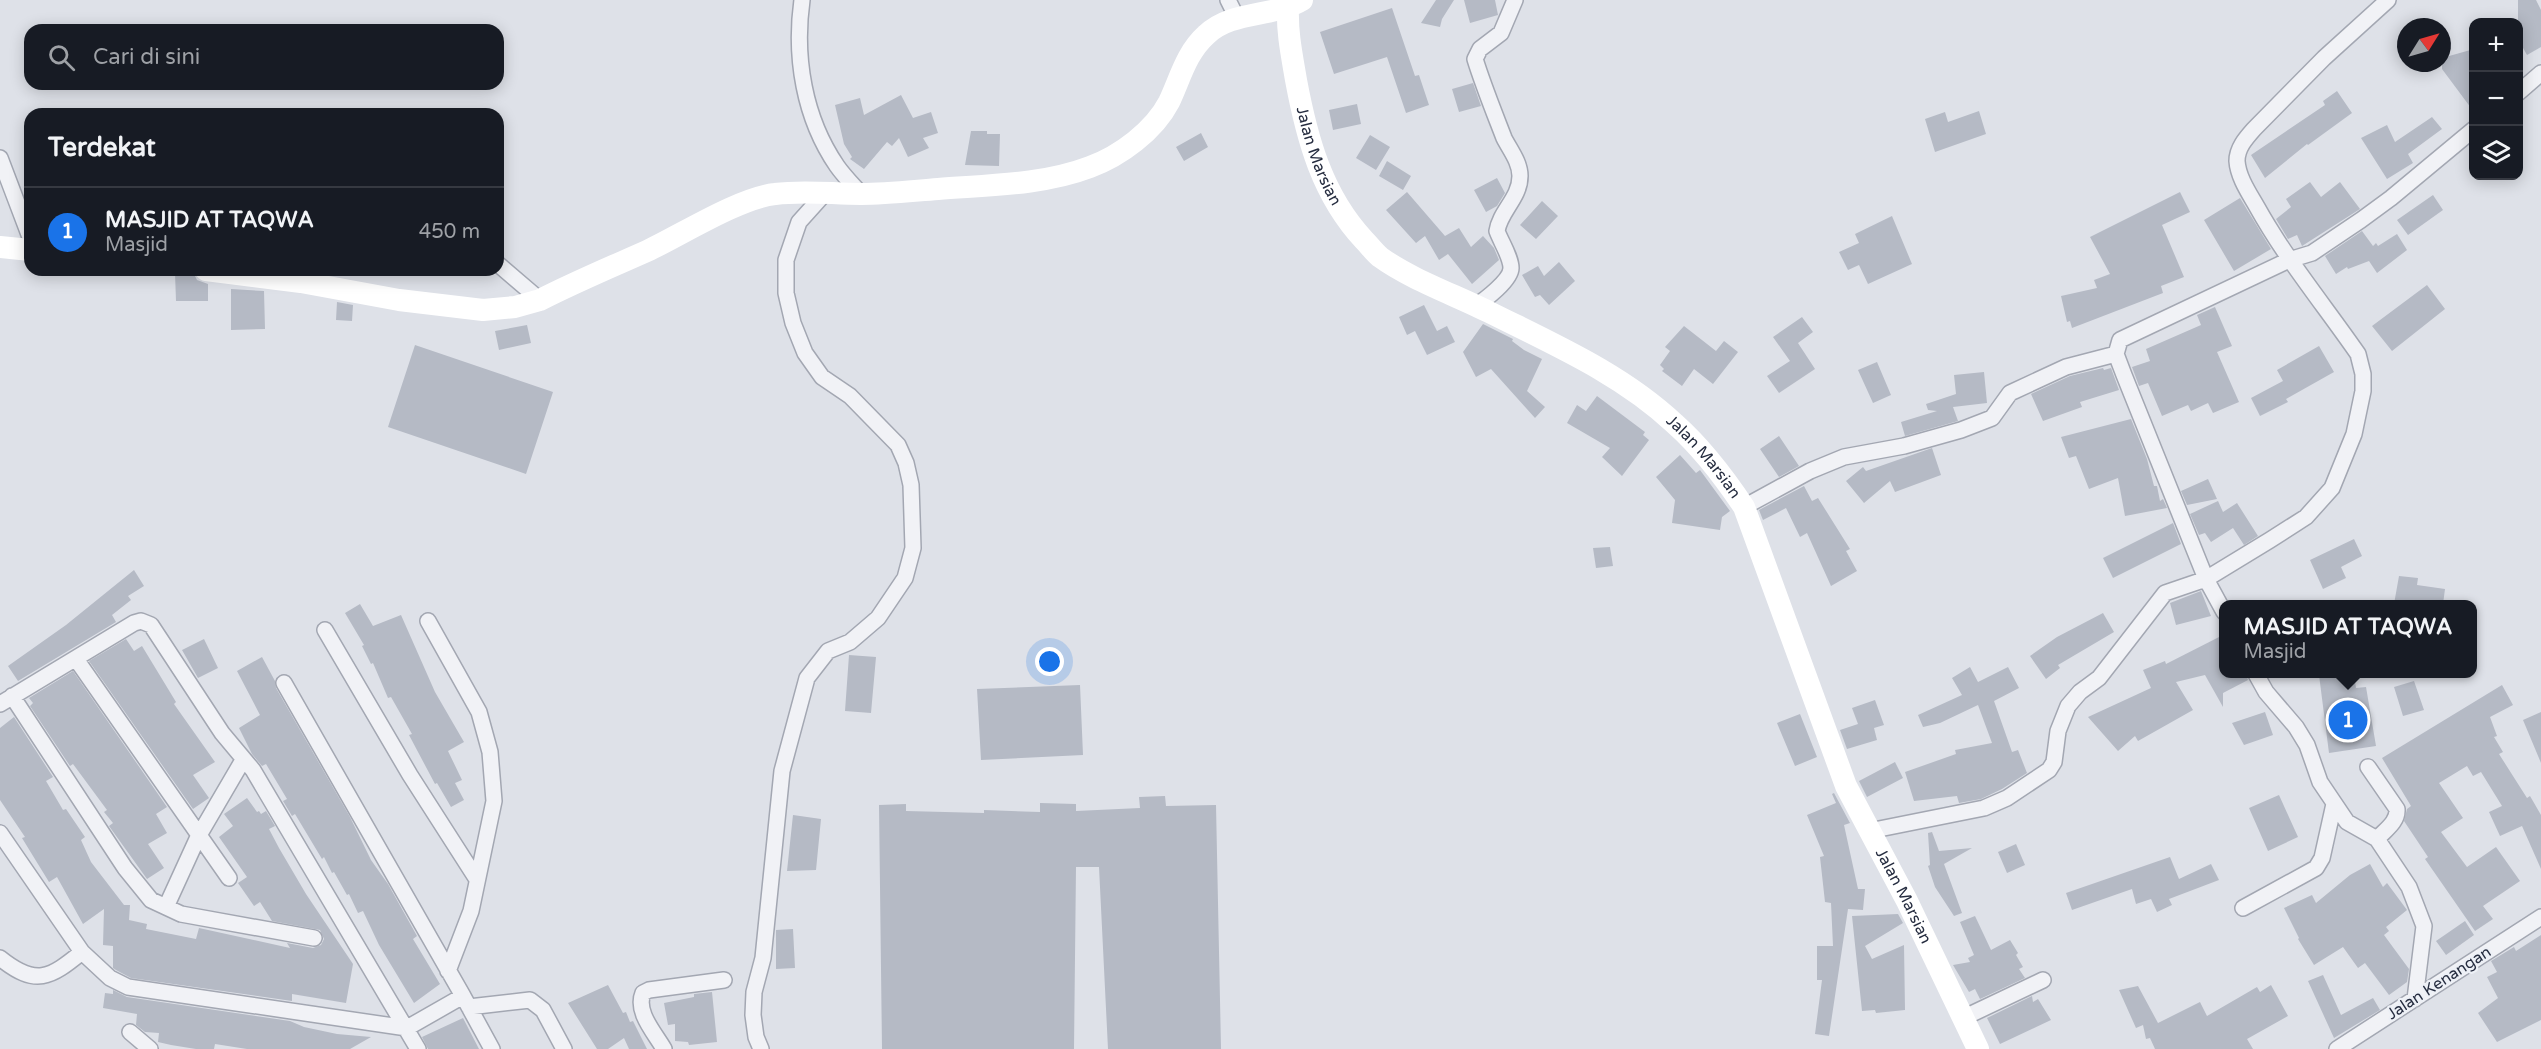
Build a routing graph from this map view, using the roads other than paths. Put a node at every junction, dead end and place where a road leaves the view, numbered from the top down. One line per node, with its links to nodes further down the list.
1 (801, 0): 11 (street)
2 (1515, 0): 19 (street)
3 (2388, 0): 15 (street)
4 (1295, 4): 5 (street); 19 (street, Jalan Marsian)
5 (1232, 9): 11 (street)
6 (2541, 73): 7 (street)
7 (2523, 89)
8 (2469, 133): 15 (street)
9 (0, 158): 12 (street)
10 (826, 192): 11 (street); 18 (street); 58 (street)
11 (861, 194)
12 (24, 221)
13 (0, 247): 14 (street)
14 (24, 249)
15 (2289, 260): 20 (street); 22 (street)
16 (504, 269): 18 (street)
17 (254, 276): 18 (street)
18 (540, 300)
19 (1475, 306): 21 (street, Jalan Marsian)
20 (2116, 354): 21 (street); 22 (street)
21 (1744, 507): 33 (street, Jalan Marsian)
22 (2206, 579): 23 (street); 33 (street)
23 (2219, 604)
24 (428, 621): 38 (street)
25 (325, 630): 38 (street)
26 (76, 659): 29 (street); 30 (street); 35 (street)
27 (2258, 678): 32 (street)
28 (285, 682): 45 (street)
29 (6, 700): 39 (street)
30 (243, 760): 35 (street); 51 (street)
31 (2368, 767): 36 (street)
32 (2334, 804): 36 (street); 40 (street)
33 (1869, 831): 50 (street, Jalan Marsian)
34 (0, 833): 43 (street)
35 (198, 837): 37 (street); 39 (street)
36 (2377, 839): 48 (street)
37 (229, 878)
38 (476, 878): 45 (street)
39 (166, 907): 42 (street)
40 (2243, 908)
41 (2539, 922): 48 (street, Jalan Kenangan)
42 (314, 938)
43 (82, 952): 44 (street); 51 (street)
44 (0, 958)
45 (448, 971): 49 (street)
46 (724, 980): 57 (street)
47 (2043, 980): 50 (street)
48 (2415, 999): 60 (street, Jalan Kenangan)
49 (466, 1001): 51 (street); 55 (street); 56 (street)
50 (1963, 1018): 59 (street, Jalan Marsian)
51 (407, 1028): 54 (street)
52 (130, 1032): 53 (street)
53 (150, 1049)
54 (418, 1049)
55 (492, 1049)
56 (564, 1049)
57 (664, 1049)
58 (761, 1049)
59 (1978, 1049)
60 (2337, 1049)

